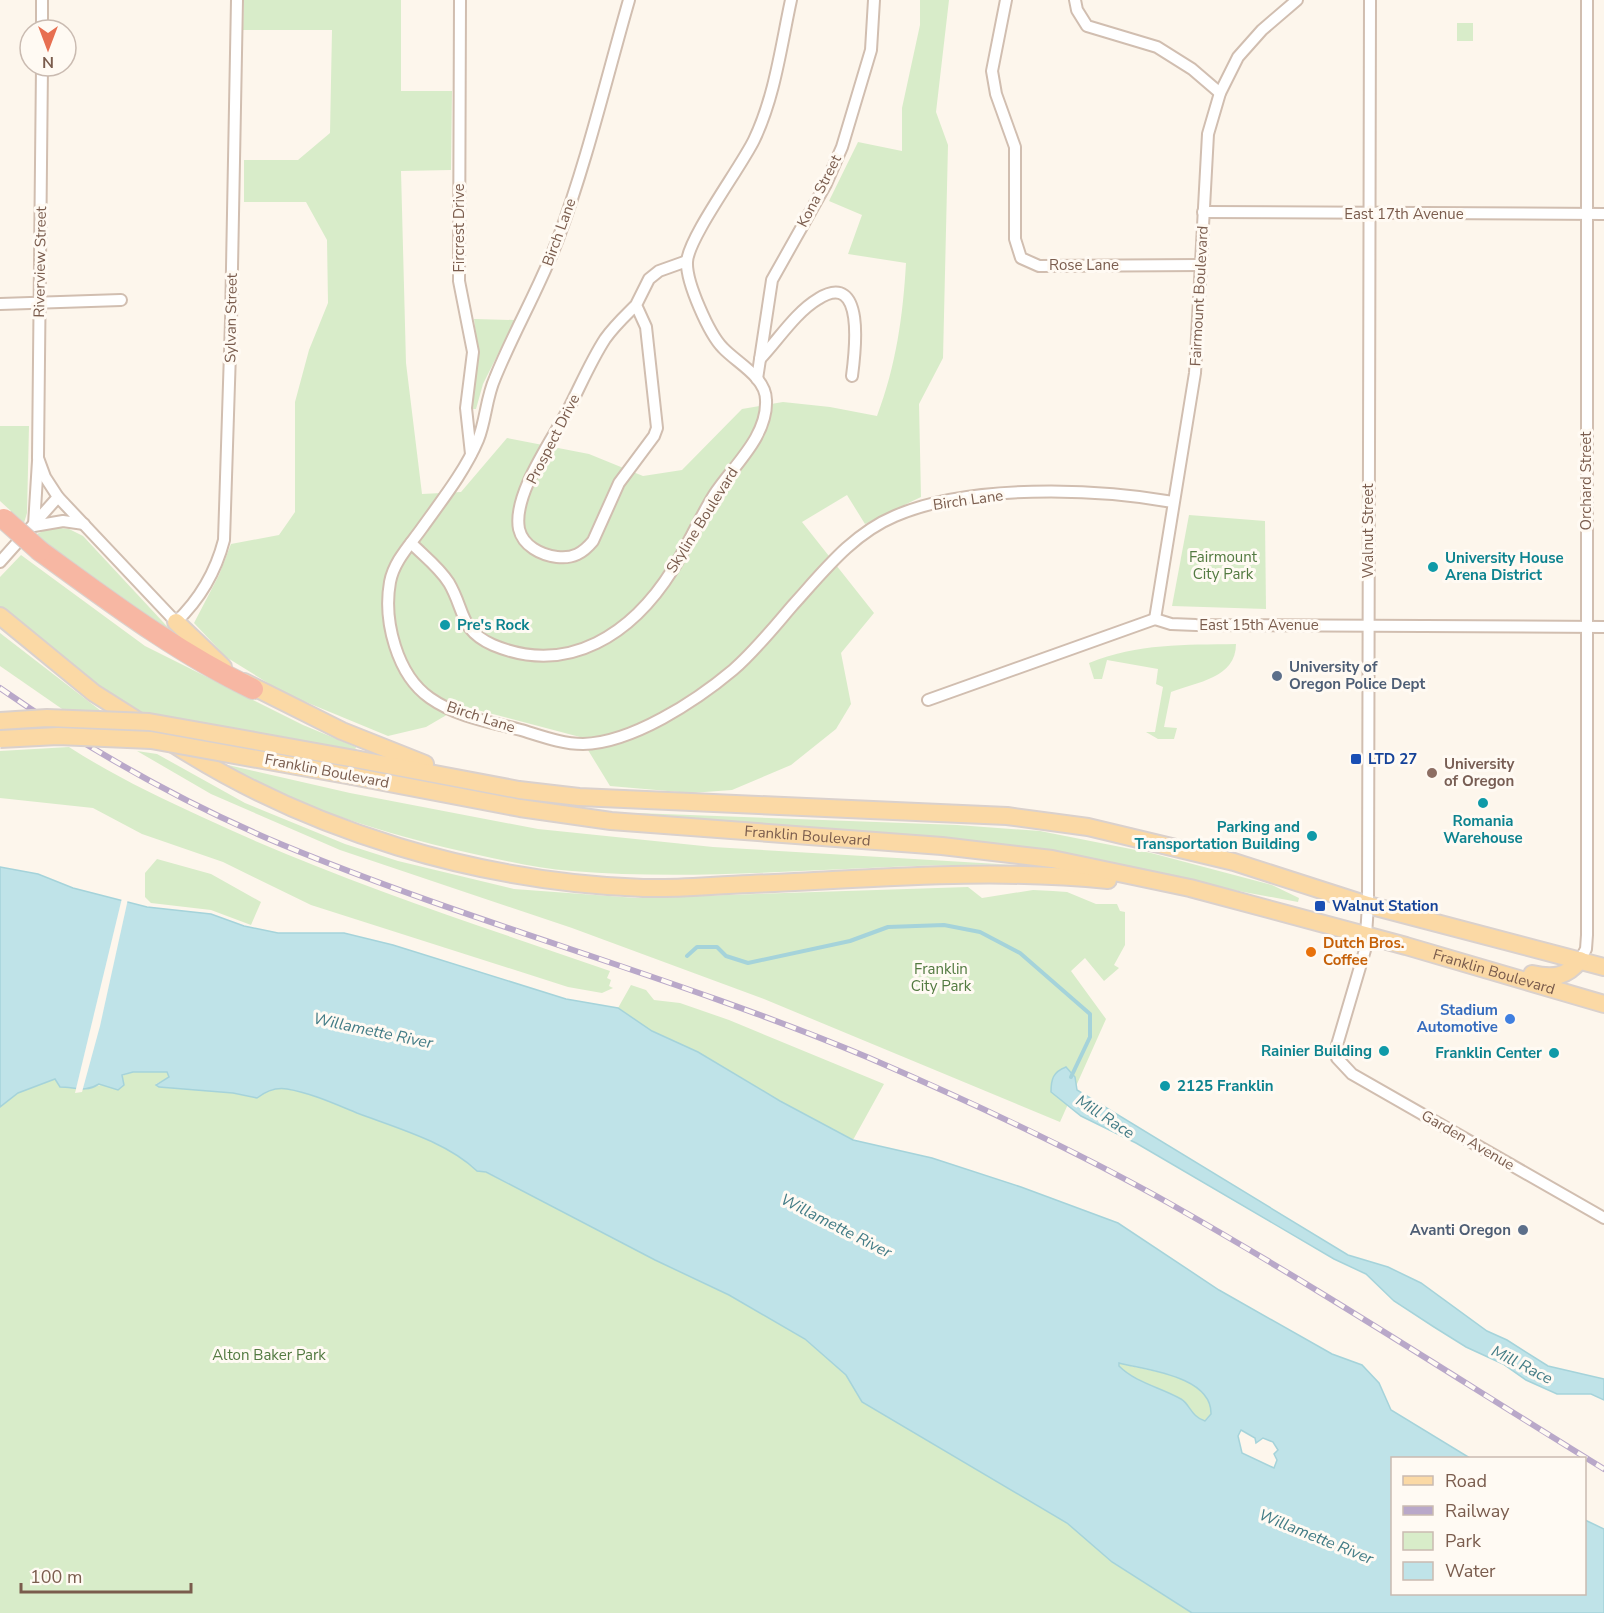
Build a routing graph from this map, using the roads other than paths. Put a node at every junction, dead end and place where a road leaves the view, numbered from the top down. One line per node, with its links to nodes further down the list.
1 (42, 0): 12 (street)
2 (237, 0): 39 (street, Sylvan Street)
3 (460, 0): 28 (street, Fircrest Drive)
4 (628, 0): 28 (street, Birch Lane)
5 (791, 0): 19 (street)
6 (874, 0): 25 (street, Kona Street)
7 (1006, 0): 20 (street, Rose Lane)
8 (1076, 0): 14 (street)
9 (1297, 0): 14 (street, Fairmount Boulevard)
10 (1370, 0): 16 (street, Walnut Street)
11 (1587, 0): 17 (street, Orchard Street)
12 (42, 18)
13 (42, 78): 23 (street, Riverview Street)
14 (1220, 93): 15 (street, Fairmount Boulevard)
15 (1203, 212): 16 (street, East 17th Avenue); 20 (street, Fairmount Boulevard)
16 (1369, 214): 17 (street, East 17th Avenue); 40 (street, Walnut Street)
17 (1587, 214): 18 (street, East 17th Avenue); 41 (street, Orchard Street)
18 (1604, 214)
19 (687, 261): 24 (street, Prospect Drive); 27 (street, Skyline Boulevard)
20 (1201, 264): 31 (street, Fairmount Boulevard)
21 (122, 300): 23 (street)
22 (0, 304): 23 (street)
23 (39, 304): 29 (street, Riverview Street)
24 (636, 305): 24 (street, Prospect Drive)
25 (760, 359): 26 (street); 27 (street, Kona Street)
26 (852, 376)
27 (757, 379): 35 (street, Skyline Boulevard)
28 (471, 454): 35 (street, Birch Lane)
29 (38, 458): 30 (street, Riverview Street); 34 (street, Riverview Street)
30 (58, 497): 33 (street, Riverview Street); 34 (street)
31 (1173, 502): 35 (street, Birch Lane); 38 (street, Fairmount Boulevard)
32 (2, 517): 43 (highway, bridge)
33 (85, 524): 34 (street); 39 (street, Riverview Street)
34 (34, 526): 36 (street)
35 (411, 543)
36 (0, 562)
37 (0, 616): 48 (main road)
38 (1155, 619): 40 (street, East 15th Avenue); 44 (street)
39 (176, 622): 43 (main road)
40 (1368, 626): 41 (street, East 15th Avenue); 49 (street, Walnut Street)
41 (1586, 627): 42 (street, East 15th Avenue); 52 (street, Orchard Street)
42 (1604, 627)
43 (253, 689): 47 (main road)
44 (928, 700)
45 (0, 721): 47 (main road, Franklin Boulevard, bridge)
46 (0, 739): 48 (main road, Franklin Boulevard, bridge)
47 (463, 778): 49 (main road, Franklin Boulevard)
48 (1190, 888): 50 (main road, Franklin Boulevard)
49 (1368, 905): 50 (street, Walnut Street); 52 (main road, Franklin Boulevard)
50 (1367, 936): 51 (main road, Franklin Boulevard); 55 (street, Walnut Street)
51 (1406, 946): 52 (main road); 54 (main road, Franklin Boulevard)
52 (1580, 960): 53 (main road, Franklin Boulevard)
53 (1604, 967)
54 (1604, 1004)
55 (1337, 1058): 56 (street, Garden Avenue)
56 (1604, 1218)

